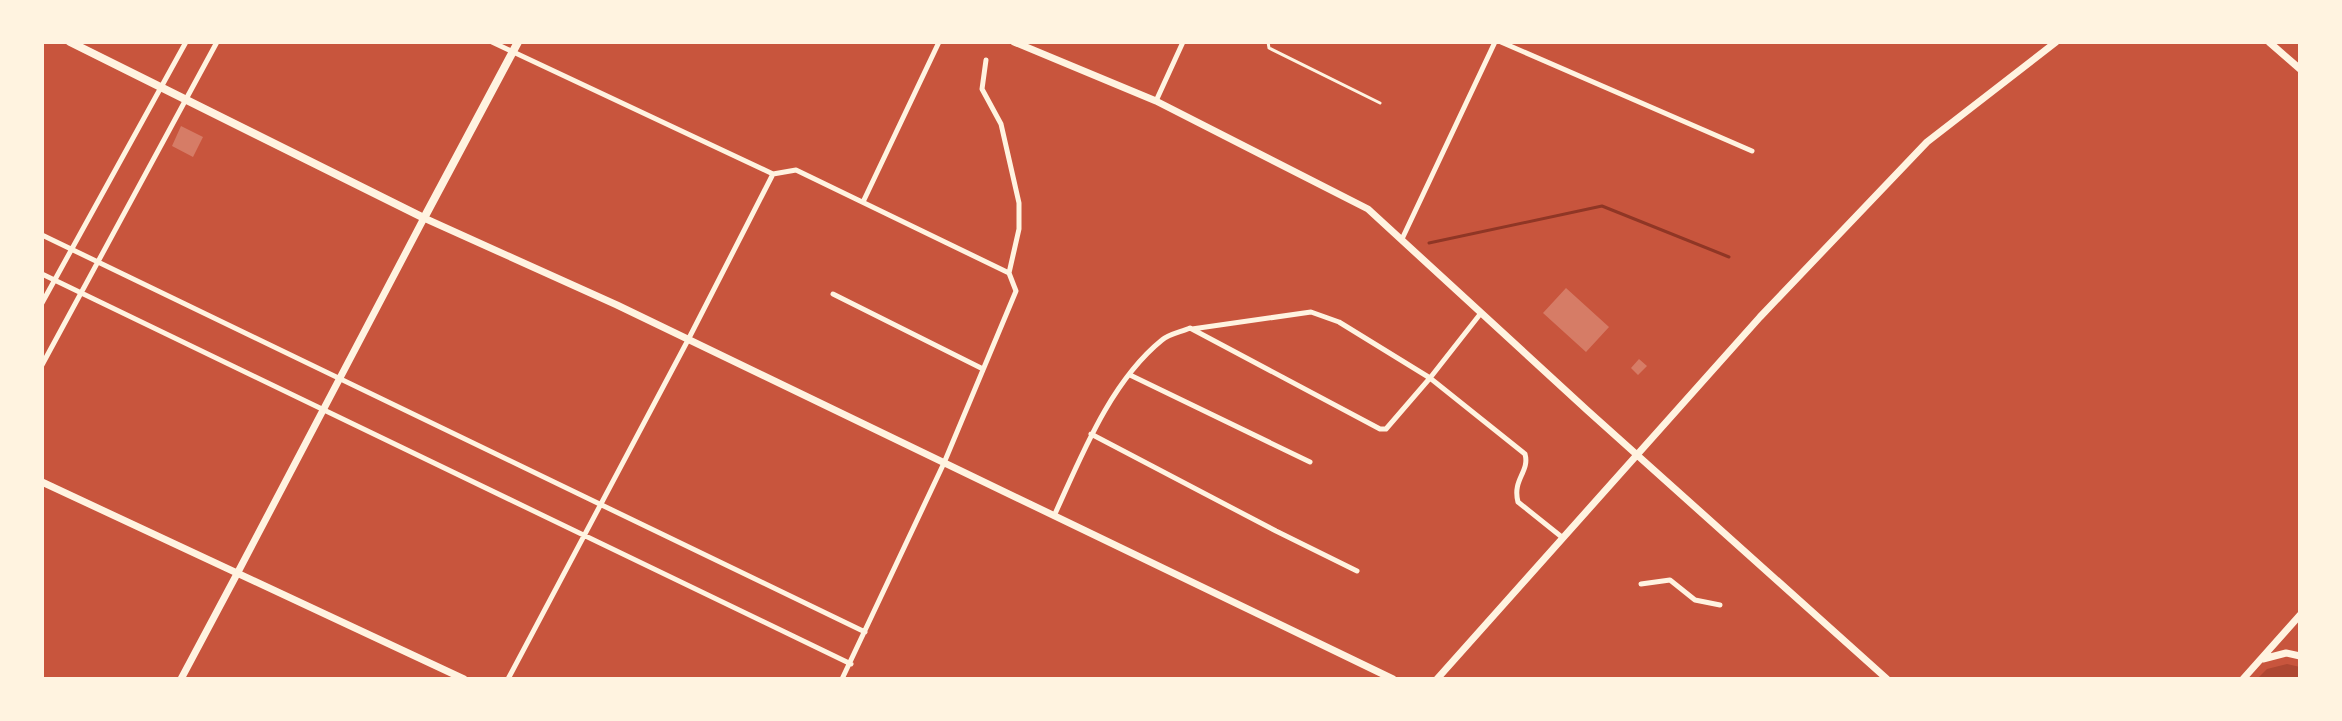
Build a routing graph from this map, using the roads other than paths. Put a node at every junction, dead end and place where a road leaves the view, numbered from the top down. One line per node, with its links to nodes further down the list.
1 (70, 42): 17 (main road)
2 (186, 42): 17 (street)
3 (217, 42): 18 (street)
4 (492, 42): 14 (street)
5 (518, 42): 14 (main road)
6 (939, 42): 23 (street)
7 (1014, 42): 19 (street)
8 (1183, 42): 19 (street)
9 (1268, 42): 20 (lane)
10 (1495, 42): 26 (street)
11 (1501, 42): 21 (street)
12 (2056, 42): 45 (street)
13 (2269, 42): 16 (street)
14 (513, 52): 22 (street); 24 (main road)
15 (986, 60): 29 (street)
16 (2300, 69)
17 (163, 87): 18 (main road); 27 (street)
18 (187, 99): 24 (main road); 28 (street)
19 (1156, 101): 26 (street)
20 (1380, 103)
21 (1752, 151)
22 (773, 174): 23 (street); 37 (street)
23 (863, 202): 29 (street)
24 (424, 218): 37 (street); 42 (street)
25 (42, 235): 27 (street)
26 (1402, 239): 35 (street)
27 (72, 249): 28 (street); 31 (street)
28 (98, 262): 32 (street); 42 (street)
29 (1009, 273): 39 (street)
30 (42, 274): 31 (street)
31 (55, 280): 32 (street); 34 (street)
32 (82, 293): 38 (street); 43 (street)
33 (833, 294): 39 (street)
34 (42, 303)
35 (1481, 313): 41 (street); 45 (street)
36 (1191, 328): 40 (street); 41 (street); 41 (street)
37 (688, 340): 47 (street); 49 (street)
38 (42, 365)
39 (983, 369): 47 (street)
40 (1130, 375): 44 (street); 46 (street)
41 (1430, 378): 52 (street)
42 (340, 379): 43 (street); 49 (street)
43 (324, 409): 51 (street); 54 (street)
44 (1091, 434): 50 (street); 53 (street)
45 (1637, 453): 52 (street); 68 (street)
46 (1310, 462)
47 (944, 463): 50 (street); 58 (street)
48 (42, 482): 54 (street)
49 (599, 504): 51 (street); 58 (street)
50 (1054, 516): 66 (street)
51 (583, 535): 61 (street); 64 (street)
52 (1563, 538): 67 (street)
53 (1357, 571)
54 (238, 572): 62 (street); 63 (street)
55 (1641, 584): 56 (street)
56 (1720, 605)
57 (2300, 615): 60 (street)
58 (865, 632): 61 (street)
59 (2300, 656): 60 (street)
60 (2261, 660): 69 (street)
61 (851, 664): 65 (street)
62 (181, 679)
63 (464, 679)
64 (508, 679)
65 (842, 679)
66 (1393, 679)
67 (1437, 679)
68 (1887, 679)
69 (2243, 679)

